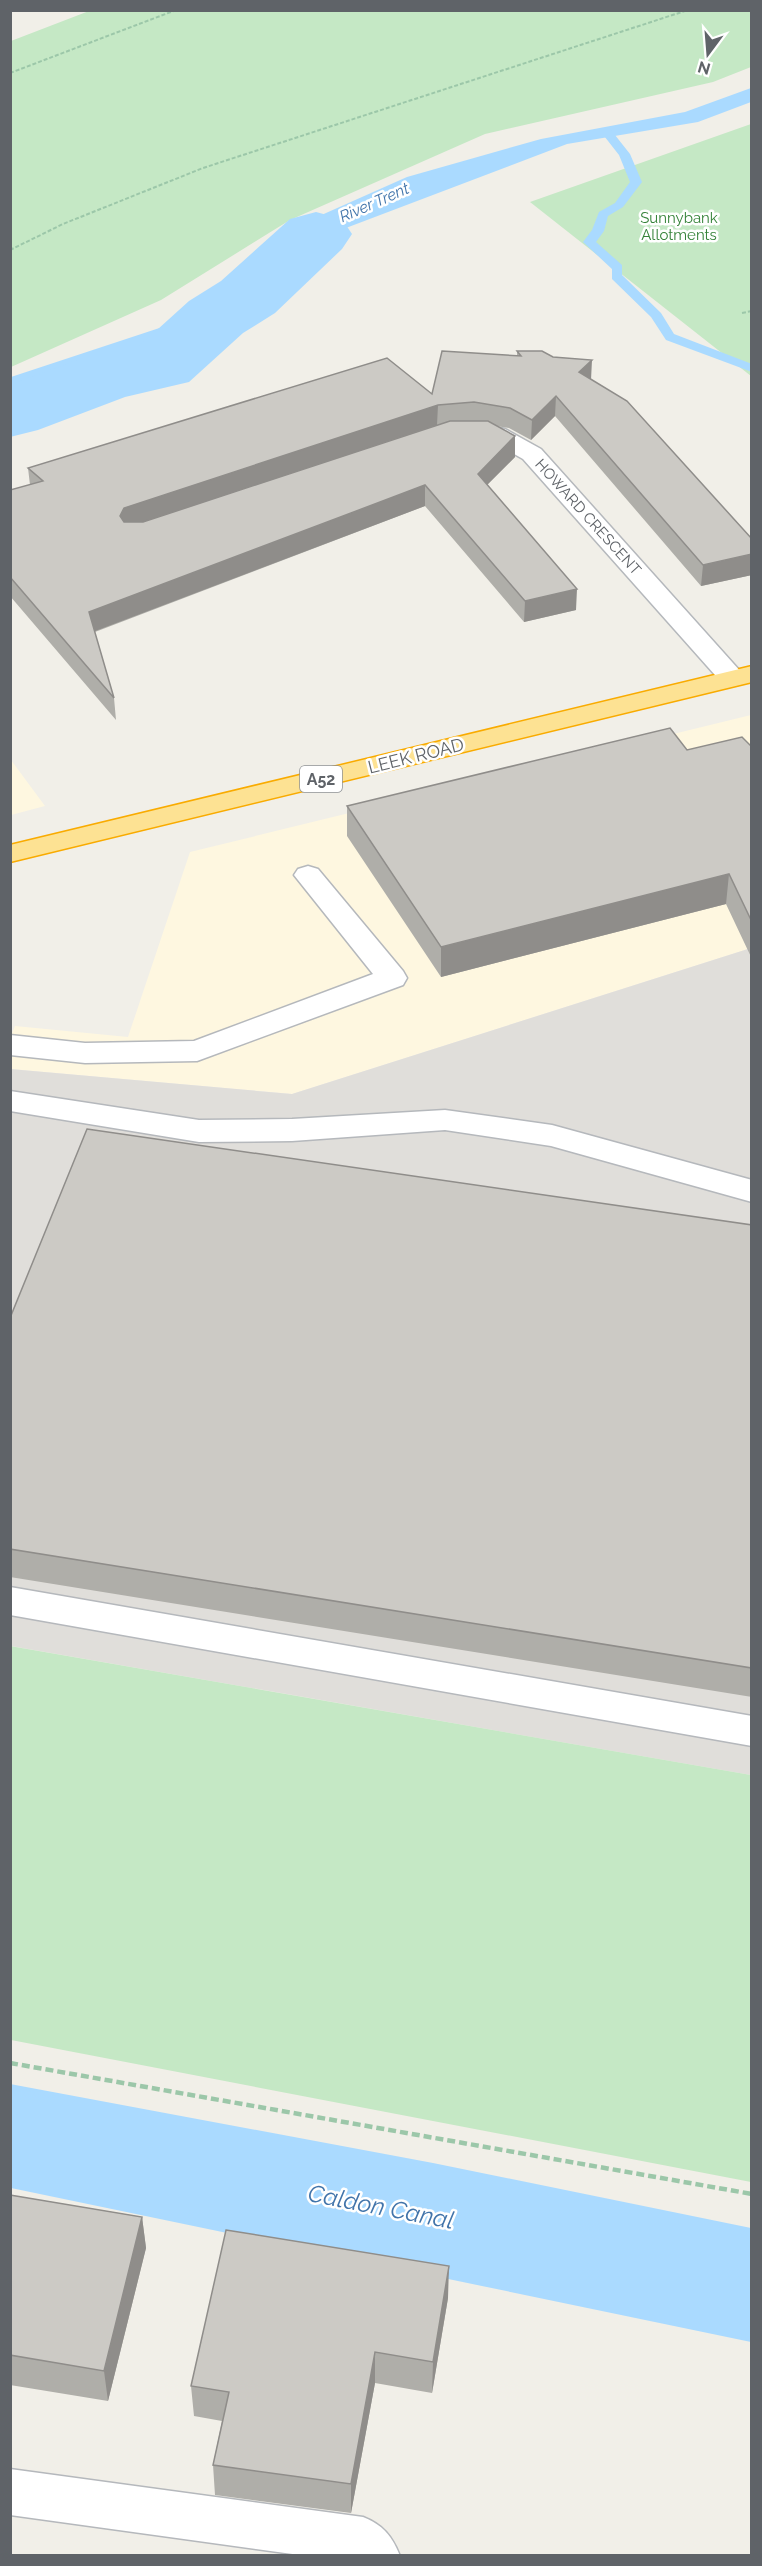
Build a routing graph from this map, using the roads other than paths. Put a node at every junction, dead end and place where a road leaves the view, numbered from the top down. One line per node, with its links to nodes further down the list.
1 (446, 432): 2 (street, HOWARD CRESCENT)
2 (742, 676): 3 (highway, LEEK ROAD / A52)
3 (10, 854)
4 (308, 875): 5 (street)
5 (10, 1045)
6 (10, 1101): 7 (street)
7 (752, 1191)
8 (10, 1601): 9 (street)
9 (752, 1731)
10 (10, 2492): 11 (street)
11 (377, 2556)

